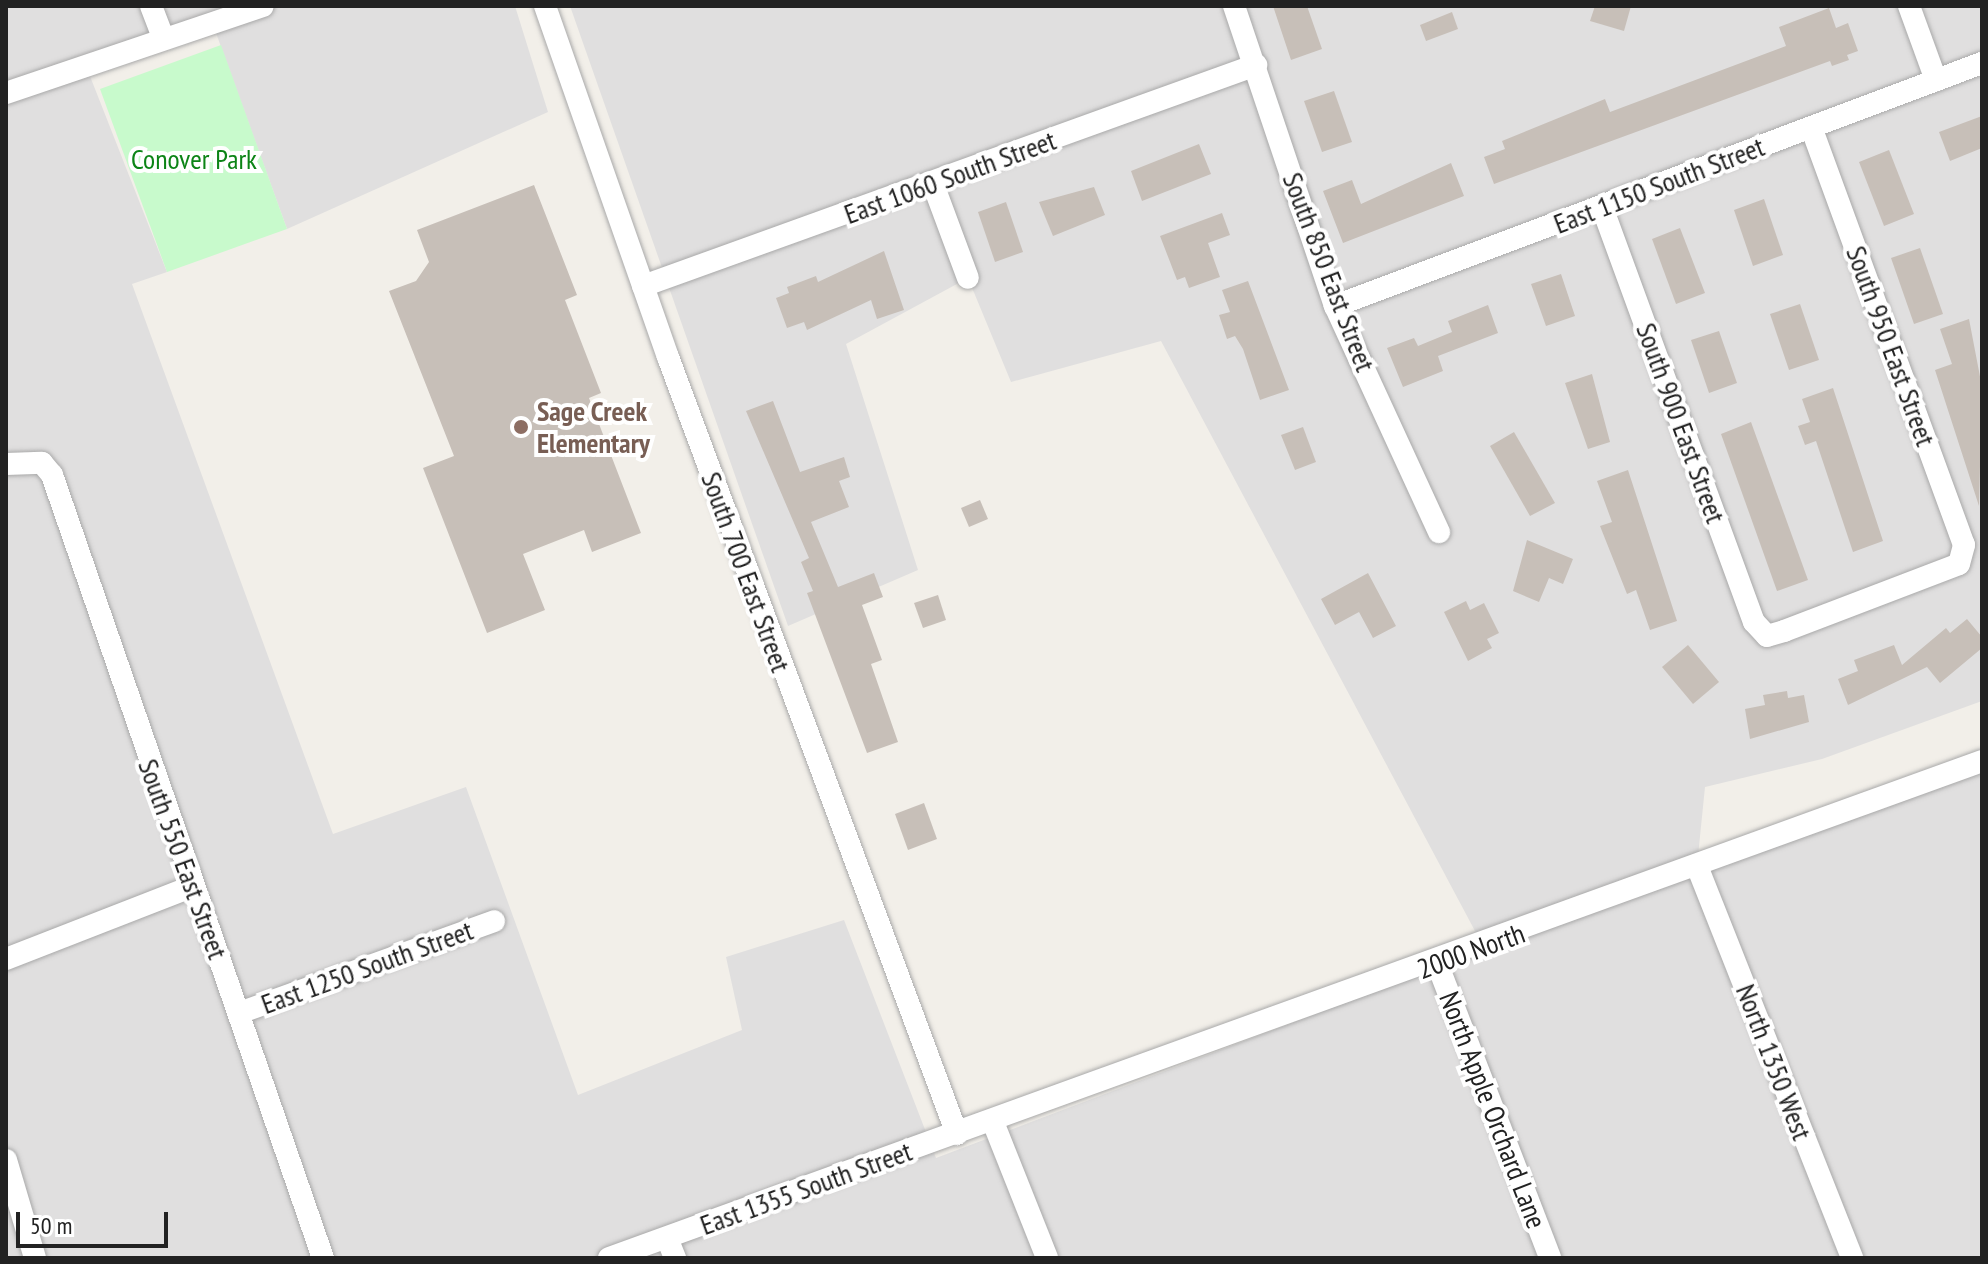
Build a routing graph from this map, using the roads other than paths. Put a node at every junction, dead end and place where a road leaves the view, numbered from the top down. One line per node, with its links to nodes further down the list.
1 (151, 6): 6 (street)
2 (263, 6): 6 (street)
3 (545, 6): 15 (street, South 700 East Street)
4 (1234, 6): 8 (street, South 850 East Street)
5 (1909, 6): 9 (street)
6 (163, 38): 10 (street)
7 (1982, 63): 9 (street, East 1150 South Street)
8 (1256, 65): 12 (street, East 1060 South Street); 16 (street, South 850 East Street)
9 (1936, 80): 11 (street, East 1150 South Street)
10 (6, 93)
11 (1811, 128): 13 (street, East 1150 South Street); 19 (street, South 950 East Street)
12 (933, 184): 14 (street); 15 (street, East 1060 South Street)
13 (1602, 207): 16 (street, East 1150 South Street); 19 (street, South 900 East Street)
14 (968, 278)
15 (643, 286): 28 (street, South 700 East Street)
16 (1335, 306): 18 (street, South 850 East Street)
17 (6, 464): 22 (street, South 550 East Street)
18 (1439, 532)
19 (1767, 636)
20 (1982, 761): 21 (street, 2000 North)
21 (1697, 866): 25 (street, 2000 North); 36 (street, North 1350 West)
22 (191, 887): 24 (street); 26 (street, South 550 East Street)
23 (494, 921): 26 (street, East 1250 South Street)
24 (6, 959)
25 (1437, 963): 27 (street, 2000 North); 35 (street, North Apple Orchard Lane)
26 (239, 1013): 32 (street, South 550 East Street)
27 (993, 1122): 28 (street, 2000 North); 34 (street)
28 (957, 1134): 30 (street, East 1355 South Street)
29 (6, 1160): 31 (street)
30 (671, 1248): 33 (street, East 1355 South Street)
31 (35, 1258)
32 (323, 1258)
33 (609, 1258)
34 (1047, 1258)
35 (1550, 1258)
36 (1852, 1258)

